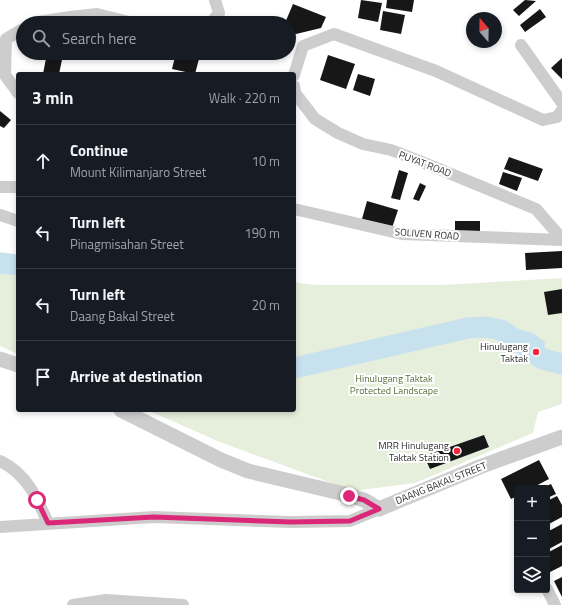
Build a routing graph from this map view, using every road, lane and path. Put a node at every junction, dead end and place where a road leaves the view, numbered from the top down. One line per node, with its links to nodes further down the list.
1 (215, 0): 4 (street)
2 (79, 16): 3 (street)
3 (104, 16)
4 (217, 16)
5 (16, 34): 8 (street)
6 (520, 45): 10 (street)
7 (295, 72): 11 (street)
8 (16, 90)
9 (296, 93): 17 (street, PUYAT ROAD)
10 (562, 103)
11 (562, 110)
12 (0, 187): 13 (street)
13 (16, 187)
14 (296, 209): 17 (street, SOLIVEN ROAD)
15 (0, 215): 16 (street)
16 (16, 220)
17 (562, 239)
18 (0, 359): 19 (street)
19 (16, 364)
20 (125, 412): 23 (street)
21 (562, 437): 23 (street, DAANG BAKAL STREET)
22 (0, 461): 24 (street)
23 (379, 509): 24 (street)
24 (48, 523): 25 (street)
25 (0, 527)
26 (549, 593): 29 (street)
27 (73, 605): 28 (street)
28 (182, 605)
29 (555, 605)

